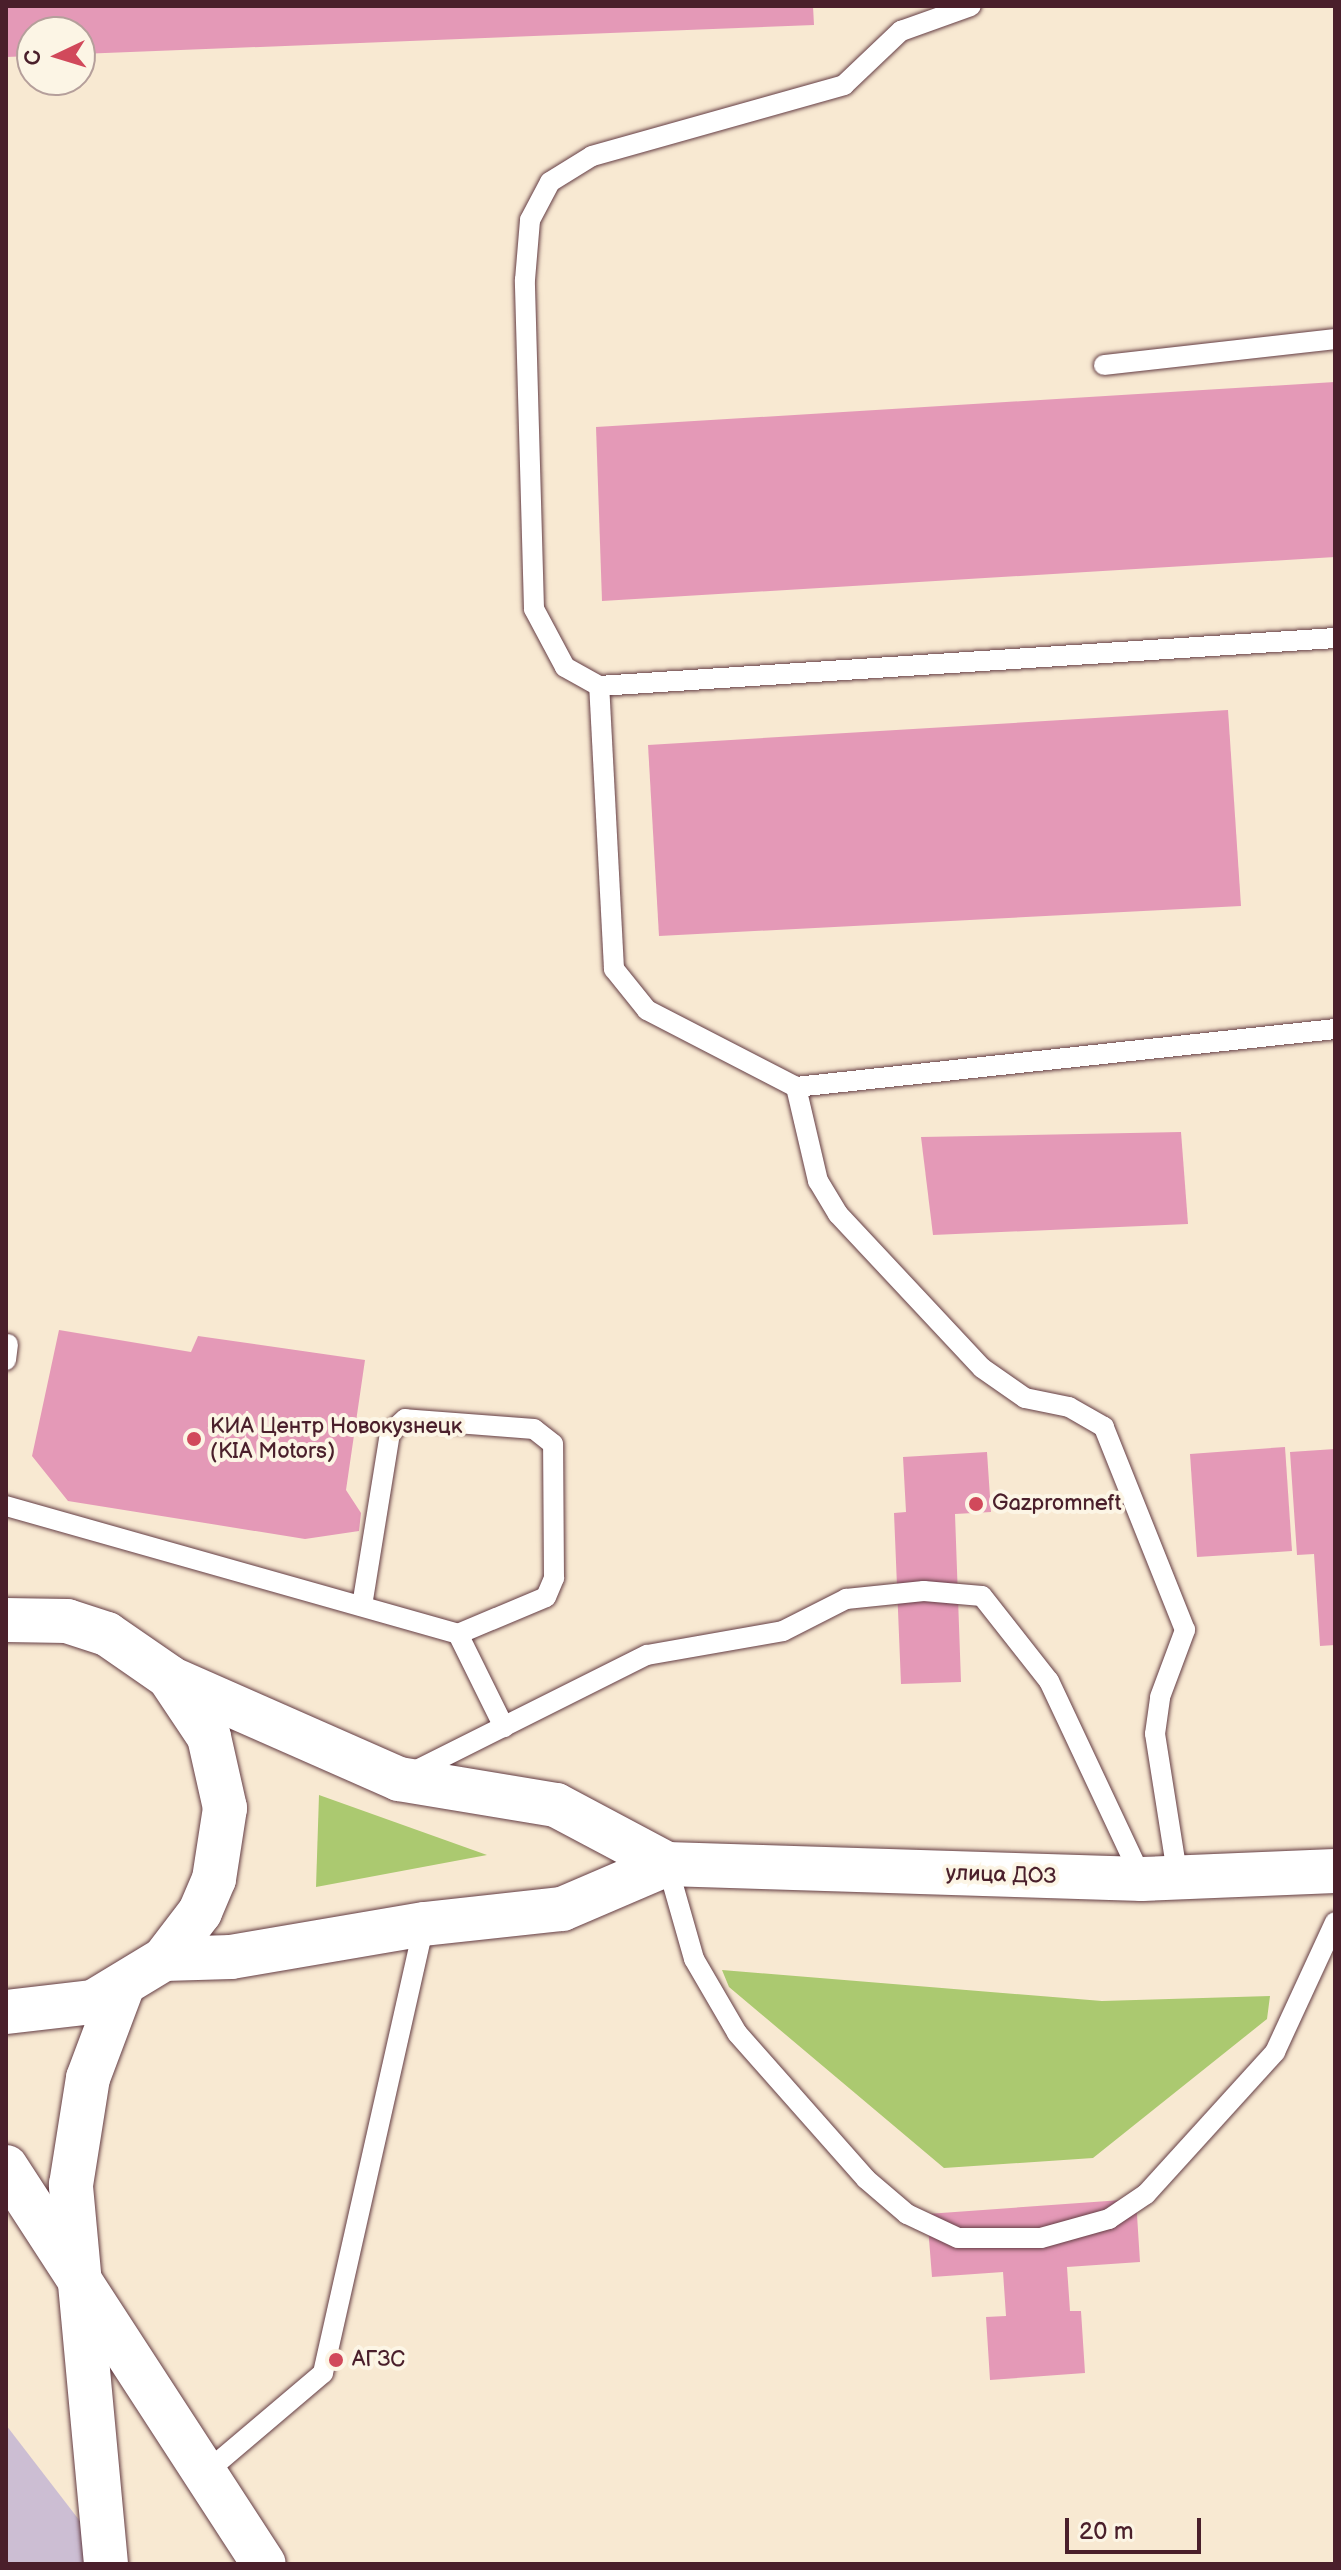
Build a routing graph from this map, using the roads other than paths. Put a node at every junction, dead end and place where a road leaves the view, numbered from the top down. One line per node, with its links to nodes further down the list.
1 (971, 6): 5 (lane)
2 (1335, 339): 3 (lane)
3 (1104, 365)
4 (1335, 638): 5 (lane)
5 (599, 686): 7 (lane)
6 (1335, 1029): 7 (lane)
7 (796, 1087): 17 (lane)
8 (6, 1506): 9 (lane)
9 (362, 1606): 11 (lane); 11 (lane)
10 (13, 1617): 12 (main road)
11 (458, 1634): 13 (lane)
12 (169, 1677): 14 (main road); 20 (main road)
13 (504, 1727): 14 (lane); 17 (lane)
14 (399, 1779): 15 (main road)
15 (667, 1864): 17 (main road, улица ДОЗ); 18 (lane); 19 (main road)
16 (1335, 1871): 17 (main road, улица ДОЗ)
17 (1160, 1879)
18 (1335, 1922)
19 (424, 1924): 20 (main road); 25 (lane)
20 (164, 1959): 21 (main road)
21 (121, 1990): 22 (main road); 24 (main road)
22 (6, 2012)
23 (6, 2167): 24 (main road)
24 (79, 2287): 25 (main road); 26 (main road)
25 (204, 2474): 27 (main road)
26 (106, 2564)
27 (264, 2564)

